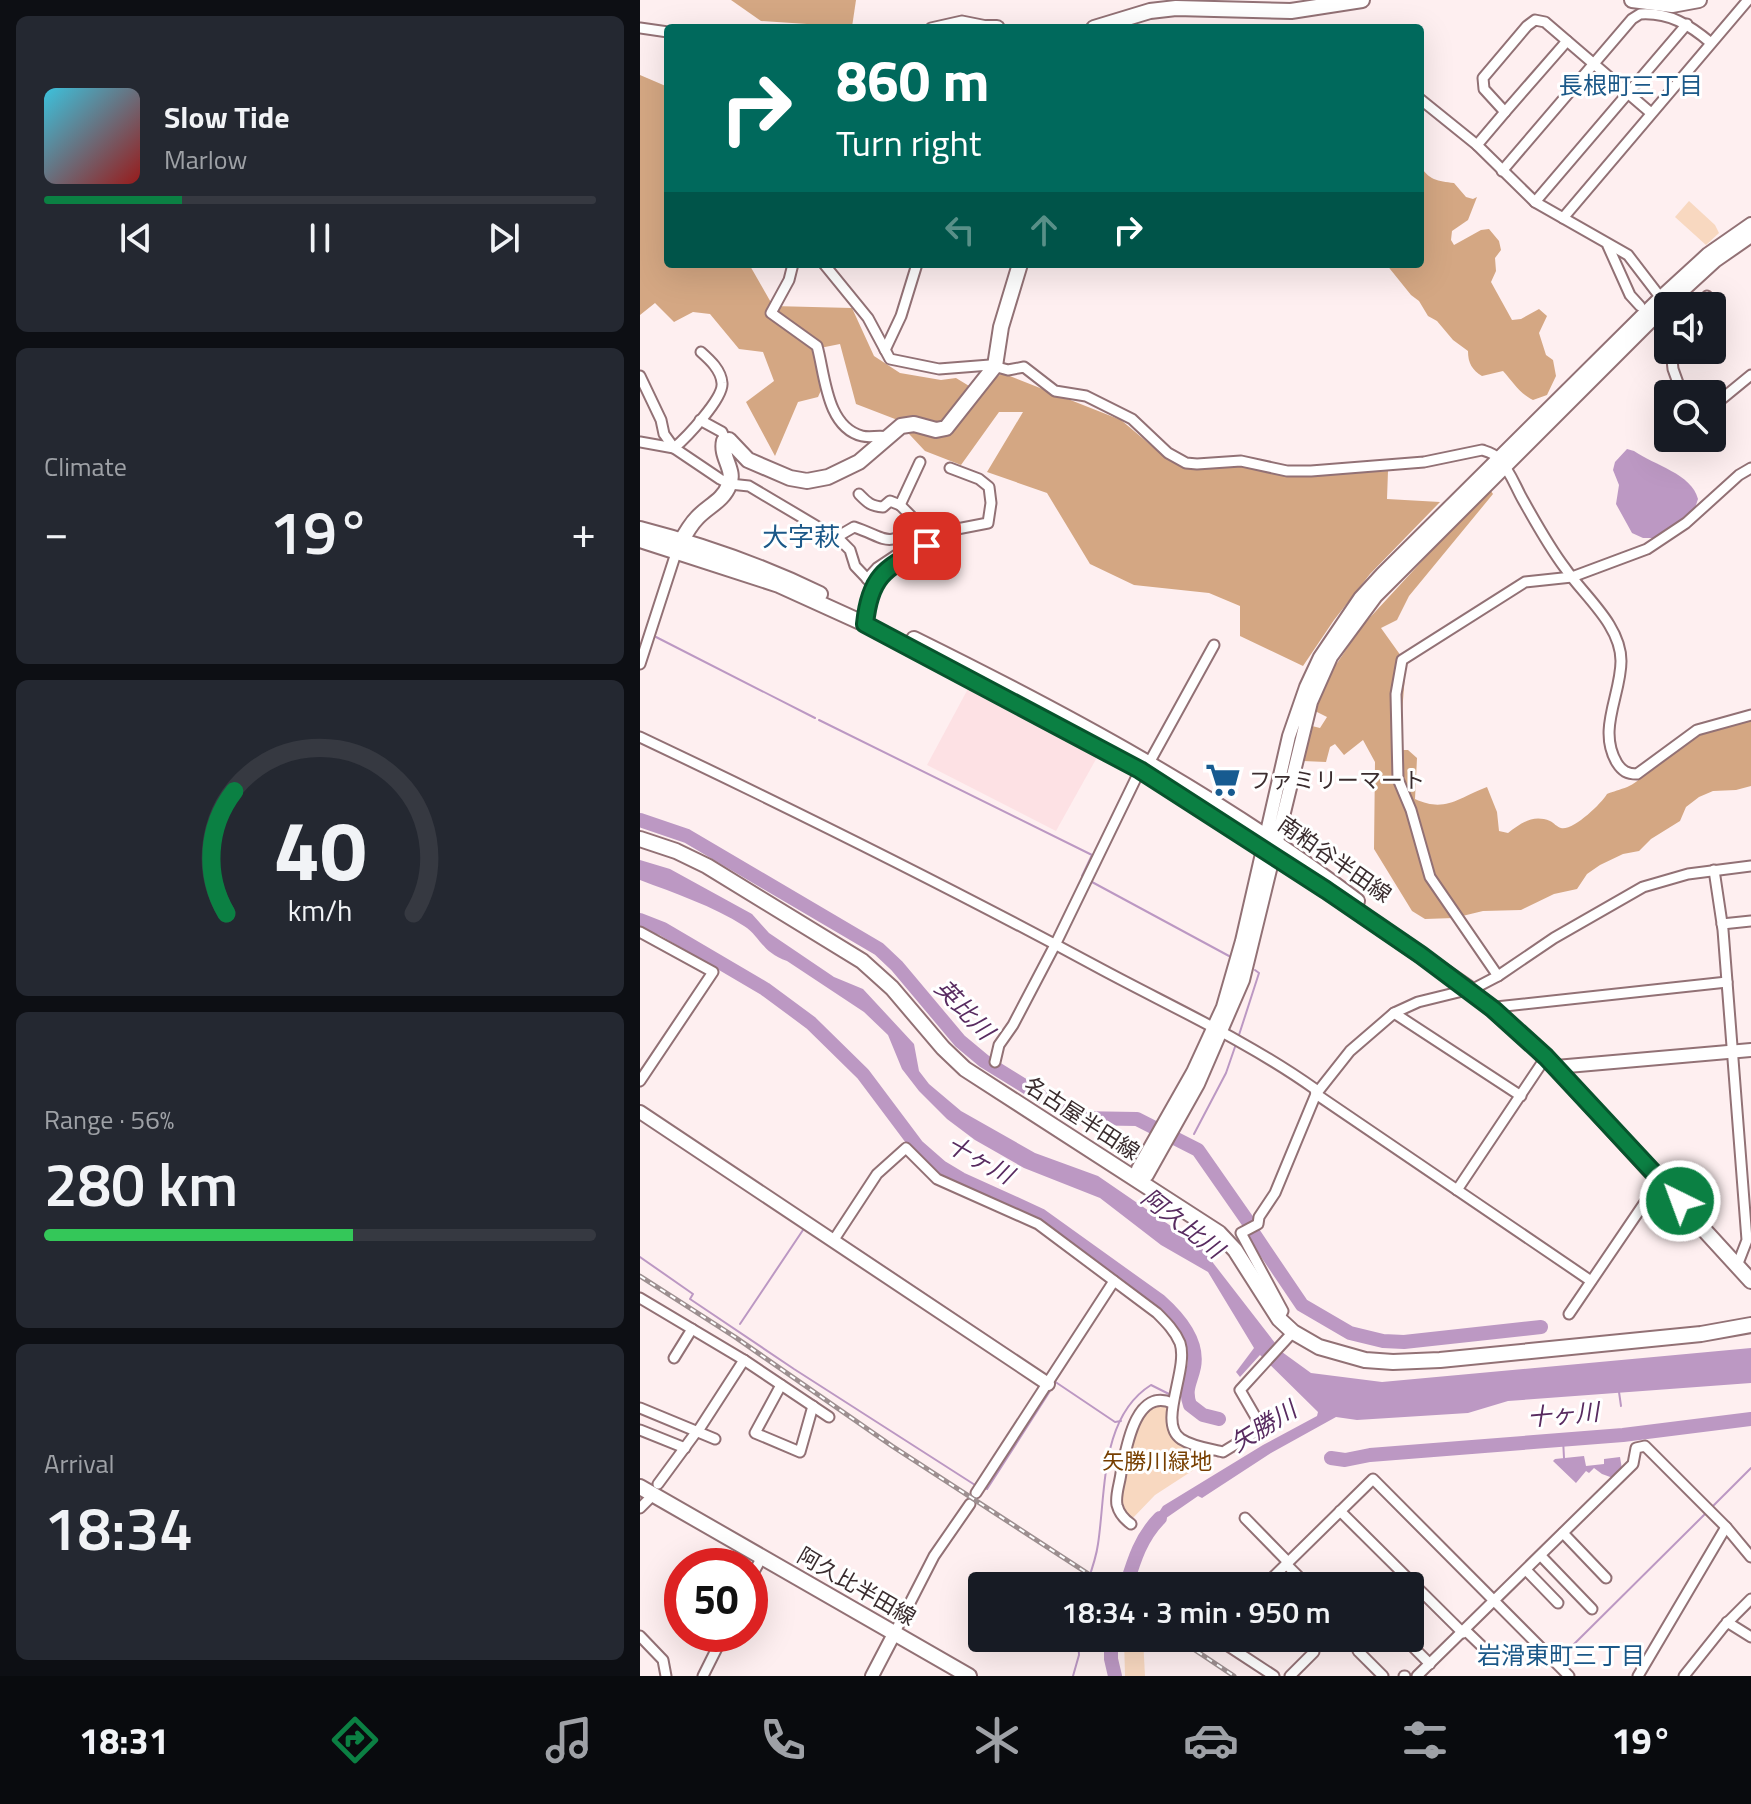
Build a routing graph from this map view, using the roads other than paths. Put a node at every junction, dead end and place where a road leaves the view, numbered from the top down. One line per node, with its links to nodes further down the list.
1 (1362, 0): 7 (main road)
2 (1632, 0): 3 (main road)
3 (1699, 0)
4 (1748, 0): 12 (street)
5 (949, 24): 6 (street)
6 (976, 24)
7 (1107, 24)
8 (1687, 24): 12 (street); 13 (street); 14 (street)
9 (640, 28): 10 (street)
10 (664, 31)
11 (1567, 41): 13 (street); 16 (street); 16 (street)
12 (1711, 43): 17 (street)
13 (1595, 63): 14 (street); 19 (street)
14 (1629, 93): 17 (street); 20 (street)
15 (1424, 102): 18 (street)
16 (1505, 112): 18 (street)
17 (1651, 113): 21 (street)
18 (1477, 145): 19 (street)
19 (1502, 171): 20 (street)
20 (1535, 202): 21 (street)
21 (1563, 218): 24 (street)
22 (1751, 224): 30 (street)
23 (1751, 236): 31 (street)
24 (1608, 246): 29 (street); 32 (street)
25 (792, 268): 41 (street)
26 (827, 268): 34 (street)
27 (916, 268): 34 (street)
28 (1019, 268): 36 (main road)
29 (1656, 292)
30 (1672, 292)
31 (1675, 292)
32 (1640, 306)
33 (1654, 310): 46 (street)
34 (885, 350): 36 (street)
35 (701, 352): 40 (street)
36 (995, 366): 41 (main road); 46 (street)
37 (1751, 375): 39 (street)
38 (640, 376): 44 (street)
39 (1726, 396)
40 (700, 420): 42 (street); 44 (street)
41 (888, 437): 42 (main road)
42 (726, 441): 49 (main road)
43 (640, 442): 44 (street)
44 (674, 448): 49 (street)
45 (920, 462): 51 (street)
46 (1502, 463): 59 (street); 68 (street)
47 (950, 468): 56 (street)
48 (1751, 468): 59 (street)
49 (730, 484): 55 (street); 58 (main road)
50 (859, 494): 51 (street)
51 (900, 505): 52 (street)
52 (916, 521): 54 (street); 56 (street)
53 (640, 529): 58 (main road, 南粕谷半田線)
54 (908, 530): 55 (street); 60 (street)
55 (832, 535): 60 (street)
56 (943, 537): 60 (street)
57 (640, 540): 58 (main road, 南粕谷半田線)
58 (679, 545): 61 (main road, 南粕谷半田線); 63 (street)
59 (1572, 577): 64 (street); 75 (street)
60 (870, 583): 61 (street)
61 (865, 620): 66 (main road, 南粕谷半田線)
62 (1214, 645): 66 (street)
63 (640, 664)
64 (1751, 715)
65 (640, 737): 74 (street)
66 (1144, 766): 68 (main road, 南粕谷半田線); 74 (street)
67 (640, 839): 90 (main road, 名古屋半田線)
68 (1270, 846): 77 (main road, 南粕谷半田線); 80 (street)
69 (1751, 866): 70 (street)
70 (1714, 870): 72 (street); 75 (street)
71 (1751, 921): 72 (street)
72 (1722, 924): 76 (street)
73 (640, 932): 85 (street)
74 (1056, 943): 80 (street); 83 (street)
75 (1498, 976): 77 (street)
76 (1727, 982): 78 (street); 82 (street)
77 (1471, 988): 78 (main road, 南粕谷半田線); 79 (street); 84 (main road, 南粕谷半田線)
78 (1496, 1007): 84 (main road, 南粕谷半田線)
79 (1394, 1013): 86 (street); 87 (street)
80 (1221, 1034): 86 (street); 90 (street)
81 (1751, 1050): 82 (street)
82 (1732, 1052): 84 (street); 89 (street)
83 (995, 1062)
84 (1555, 1064): 87 (street); 91 (main road, 南粕谷半田線); 94 (main road, 南粕谷半田線)
85 (640, 1081)
86 (1316, 1094): 92 (street); 100 (street)
87 (1521, 1096): 92 (street)
88 (640, 1112): 93 (street)
89 (1746, 1169): 94 (street)
90 (1137, 1180): 100 (main road, 名古屋半田線)
91 (1660, 1180): 94 (main road, 南粕谷半田線); 96 (street)
92 (1457, 1190): 96 (street)
93 (833, 1241): 95 (street); 106 (street)
94 (1743, 1264): 97 (main road, 南粕谷半田線)
95 (1114, 1281): 106 (street); 108 (street)
96 (1591, 1281): 99 (street)
97 (1751, 1281)
98 (640, 1298): 102 (street)
99 (1569, 1314)
100 (1279, 1319): 103 (main road, 名古屋半田線)
101 (1751, 1325): 103 (main road, 名古屋半田線)
102 (692, 1329): 104 (street); 105 (street)
103 (1289, 1336): 108 (street)
104 (674, 1358)
105 (744, 1360): 107 (street); 113 (street)
106 (1048, 1384): 117 (street)
107 (781, 1385): 109 (street); 109 (street)
108 (1172, 1403): 122 (street)
109 (813, 1406): 111 (street)
110 (640, 1408): 113 (street)
111 (829, 1417)
112 (640, 1430): 115 (street)
113 (698, 1431): 114 (street); 115 (street)
114 (715, 1439)
115 (685, 1448): 116 (street)
116 (651, 1489): 119 (street); 125 (main road, 阿久比半田線)
117 (976, 1493)
118 (970, 1504): 140 (street)
119 (640, 1508)
120 (1340, 1511): 129 (street); 135 (street); 139 (street)
121 (1245, 1518): 129 (street)
122 (1131, 1524)
123 (1726, 1527): 124 (street); 127 (street); 159 (street)
124 (1563, 1533): 126 (street); 133 (street)
125 (747, 1548)
126 (1541, 1556): 130 (street); 137 (street)
127 (1751, 1557)
128 (768, 1560): 140 (main road, 阿久比半田線)
129 (1287, 1563): 131 (street); 132 (street)
130 (1526, 1570): 135 (street); 136 (street)
131 (1278, 1572)
132 (1295, 1572)
133 (1606, 1578)
134 (1751, 1599): 138 (street)
135 (1496, 1600): 139 (street); 158 (street)
136 (1558, 1603)
137 (1592, 1609)
138 (1727, 1622): 142 (street); 160 (street)
139 (1464, 1631): 148 (street); 149 (street)
140 (895, 1632): 152 (street); 153 (main road, 阿久比半田線)
141 (640, 1636): 150 (street)
142 (1751, 1637)
143 (715, 1652): 151 (street)
144 (1237, 1652): 154 (street)
145 (1314, 1652): 155 (street)
146 (1359, 1652): 156 (street)
147 (1418, 1652): 149 (street)
148 (1491, 1655)
149 (1430, 1664): 157 (street)
150 (666, 1676)
151 (703, 1676)
152 (872, 1676)
153 (969, 1676)
154 (1274, 1676)
155 (1290, 1676)
156 (1383, 1676)
157 (1417, 1676)
158 (1569, 1676)
159 (1638, 1676)
160 (1684, 1676)

